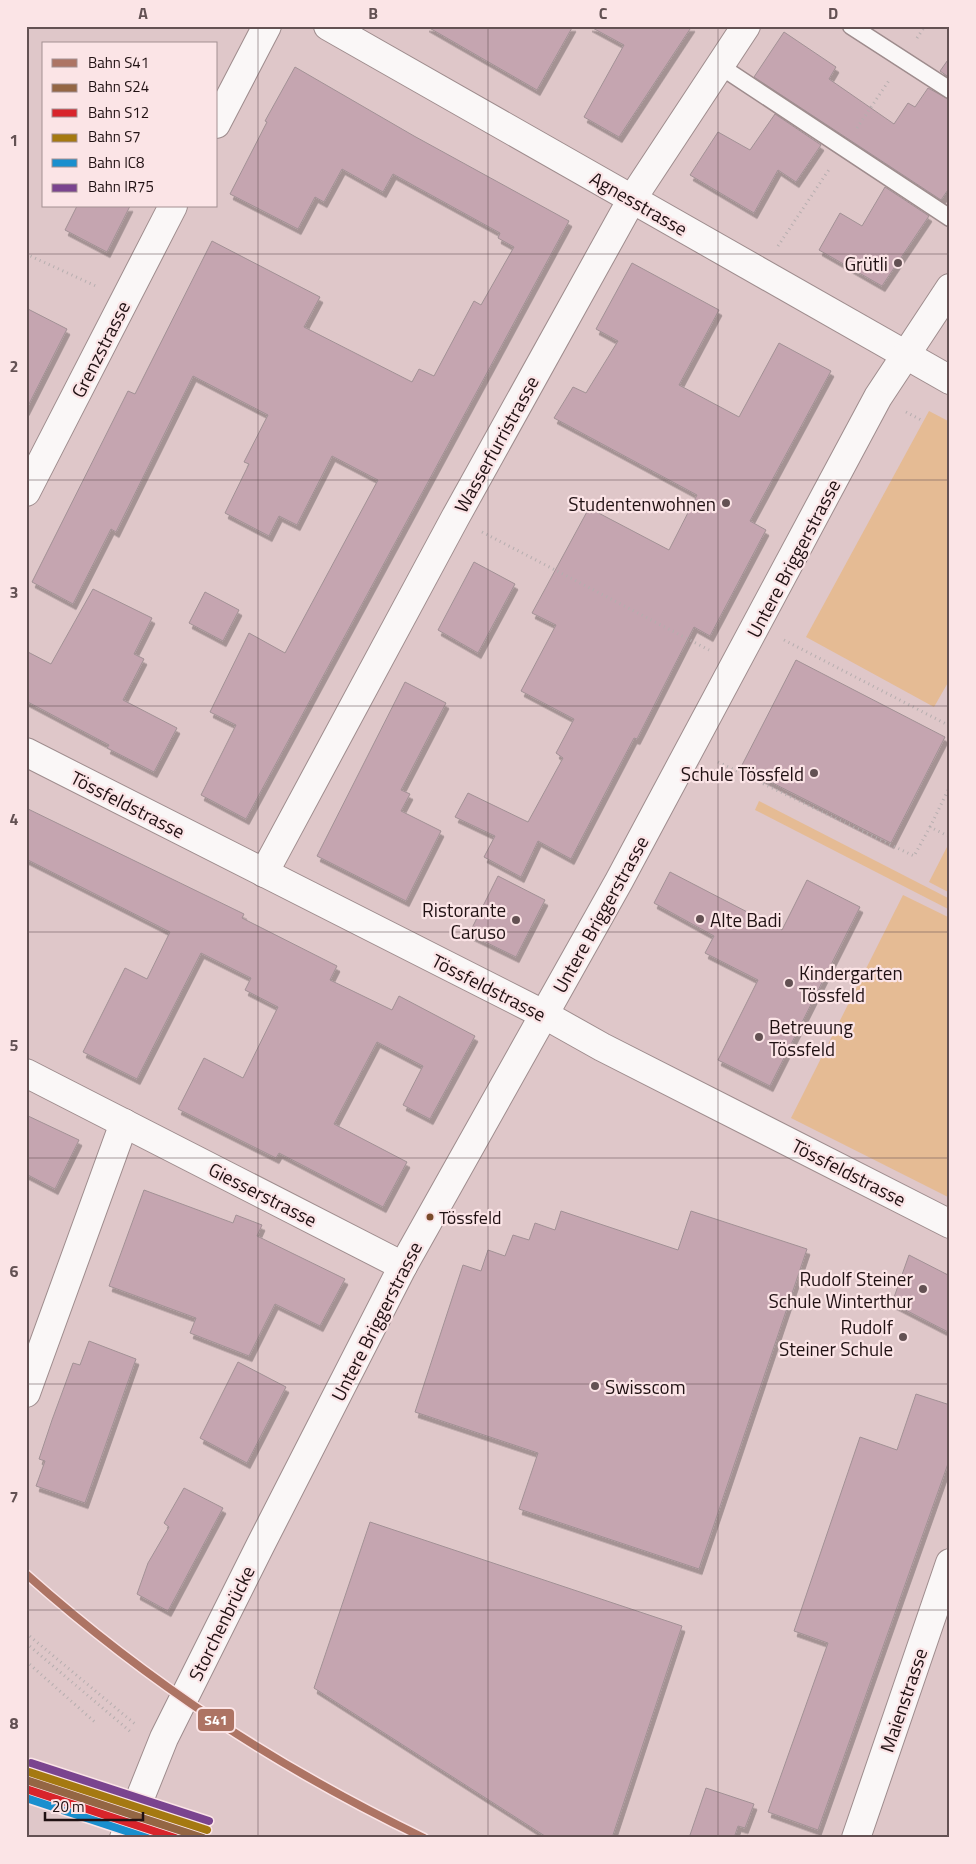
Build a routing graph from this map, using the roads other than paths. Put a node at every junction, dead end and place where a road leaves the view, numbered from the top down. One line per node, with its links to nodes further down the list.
1 (267, 26): 7 (street)
2 (328, 26): 8 (street, Agnesstrasse)
3 (746, 26): 5 (street, Wasserfurristrasse)
4 (851, 26): 6 (lane)
5 (720, 66): 8 (street, Wasserfurristrasse); 10 (lane)
6 (950, 90)
7 (218, 120)
8 (632, 199): 12 (street, Agnesstrasse); 16 (street, Wasserfurristrasse)
9 (172, 208): 14 (street, Grenzstrasse)
10 (950, 218)
11 (950, 288): 12 (street, Untere Briggerstrasse)
12 (904, 354): 13 (street, Agnesstrasse); 17 (street, Untere Briggerstrasse)
13 (950, 380)
14 (26, 492)
15 (26, 752): 16 (street, Tössfeldstrasse)
16 (264, 872): 17 (street, Tössfeldstrasse)
17 (545, 1015): 20 (street, Tössfeldstrasse); 21 (street, Untere Briggerstrasse)
18 (26, 1073): 19 (street, Giesserstrasse)
19 (124, 1123): 21 (street, Giesserstrasse); 22 (street)
20 (950, 1224)
21 (403, 1266): 23 (street, Untere Briggerstrasse)
22 (26, 1393)
23 (260, 1546): 25 (street, Storchenbrücke)
24 (950, 1563): 26 (street, Maienstrasse)
25 (124, 1838)
26 (856, 1838)

